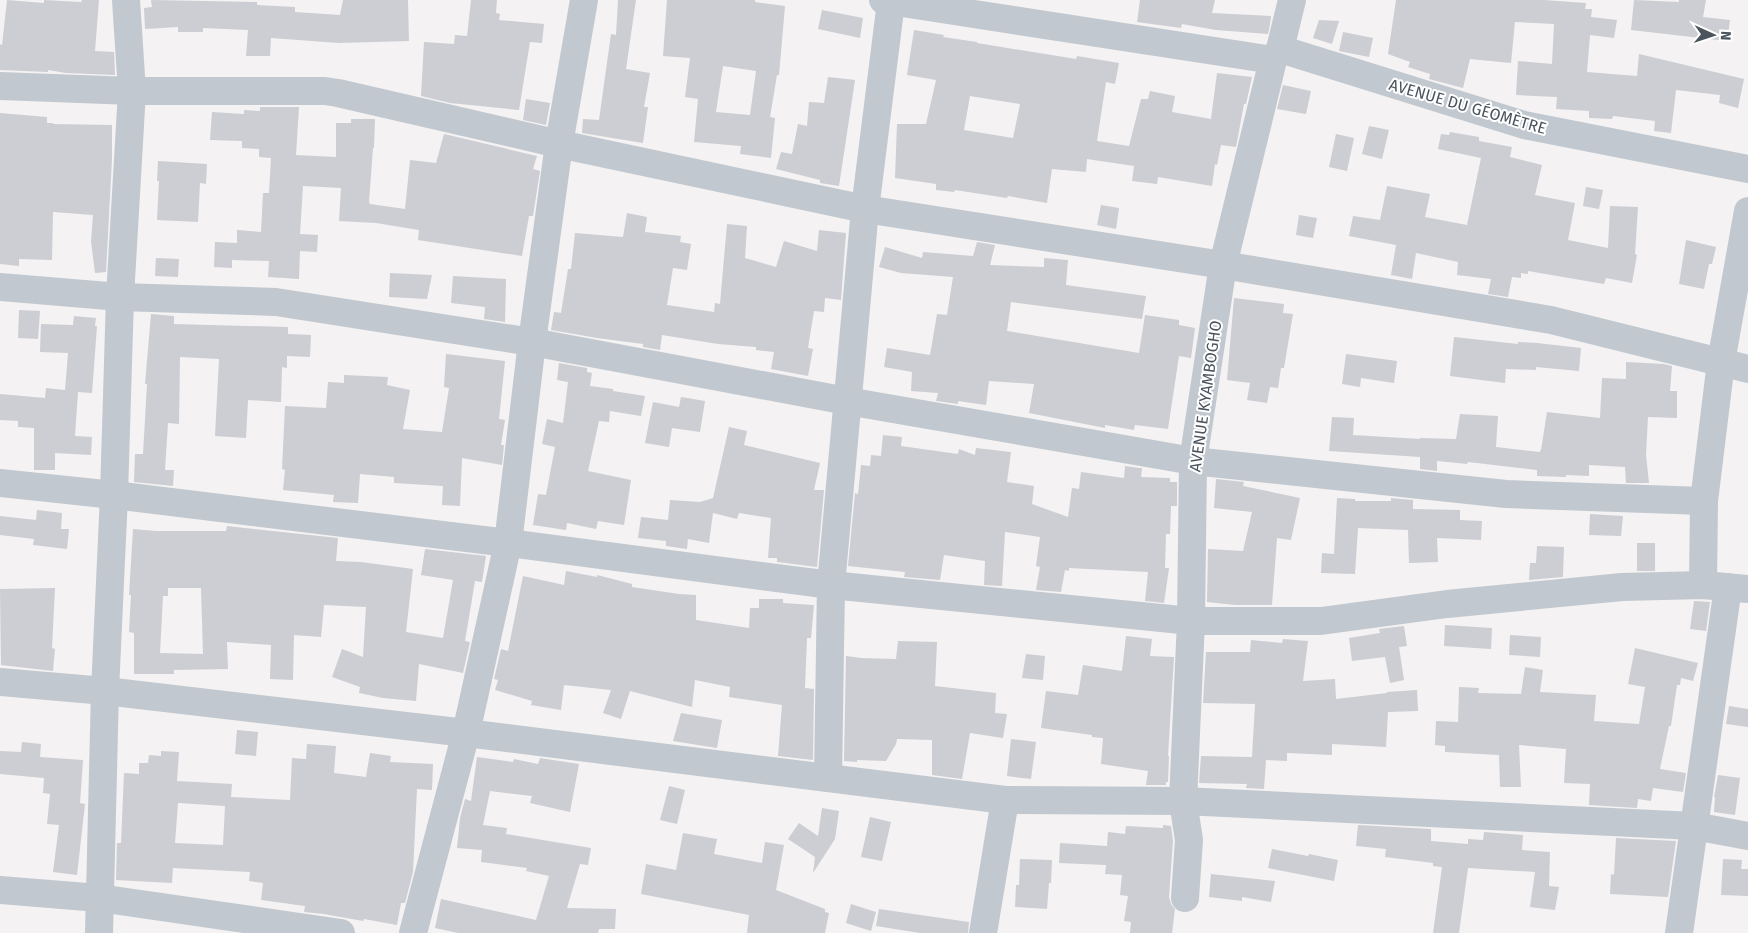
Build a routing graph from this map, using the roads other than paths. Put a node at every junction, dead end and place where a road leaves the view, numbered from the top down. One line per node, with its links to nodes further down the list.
1 (126, 0): 8 (street)
2 (584, 0): 9 (street)
3 (1292, 0): 6 (street, AVENUE KYAMBOGHO)
4 (887, 1): 5 (street, AVENUE DU GÉOMÈTRE); 11 (street)
5 (962, 6): 6 (street, AVENUE DU GÉOMÈTRE)
6 (1277, 55): 10 (street, AVENUE DU GÉOMÈTRE); 13 (street, AVENUE KYAMBOGHO)
7 (0, 86): 8 (street)
8 (132, 92): 9 (street); 15 (street)
9 (559, 144): 11 (street); 16 (street)
10 (1748, 169)
11 (865, 209): 13 (street); 19 (street)
12 (1748, 211): 17 (street)
13 (1223, 265): 17 (street); 20 (street, AVENUE KYAMBOGHO)
14 (0, 287): 15 (street)
15 (120, 297): 16 (street); 22 (street)
16 (532, 342): 19 (street); 24 (street)
17 (1721, 362): 18 (street); 23 (street)
18 (1748, 369)
19 (847, 401): 20 (street); 25 (street)
20 (1193, 461): 23 (street); 27 (street, AVENUE KYAMBOGHO)
21 (0, 483): 22 (street)
22 (114, 495): 24 (street); 29 (street)
23 (1704, 501): 26 (street)
24 (508, 543): 25 (street); 30 (street)
25 (831, 585): 27 (street); 31 (street)
26 (1726, 587): 27 (street); 34 (street)
27 (1191, 621): 33 (street, AVENUE KYAMBOGHO)
28 (0, 682): 29 (street)
29 (105, 691): 30 (street); 37 (street)
30 (466, 733): 31 (street); 41 (street)
31 (828, 778): 32 (street)
32 (1005, 800): 33 (street); 42 (street)
33 (1183, 802): 34 (street); 38 (street, AVENUE KYAMBOGHO)
34 (1694, 826): 35 (street); 43 (street)
35 (1748, 836)
36 (0, 890): 37 (street)
37 (99, 898): 39 (street); 40 (street)
38 (1185, 898)
39 (100, 933)
40 (342, 933)
41 (413, 933)
42 (983, 933)
43 (1679, 933)

